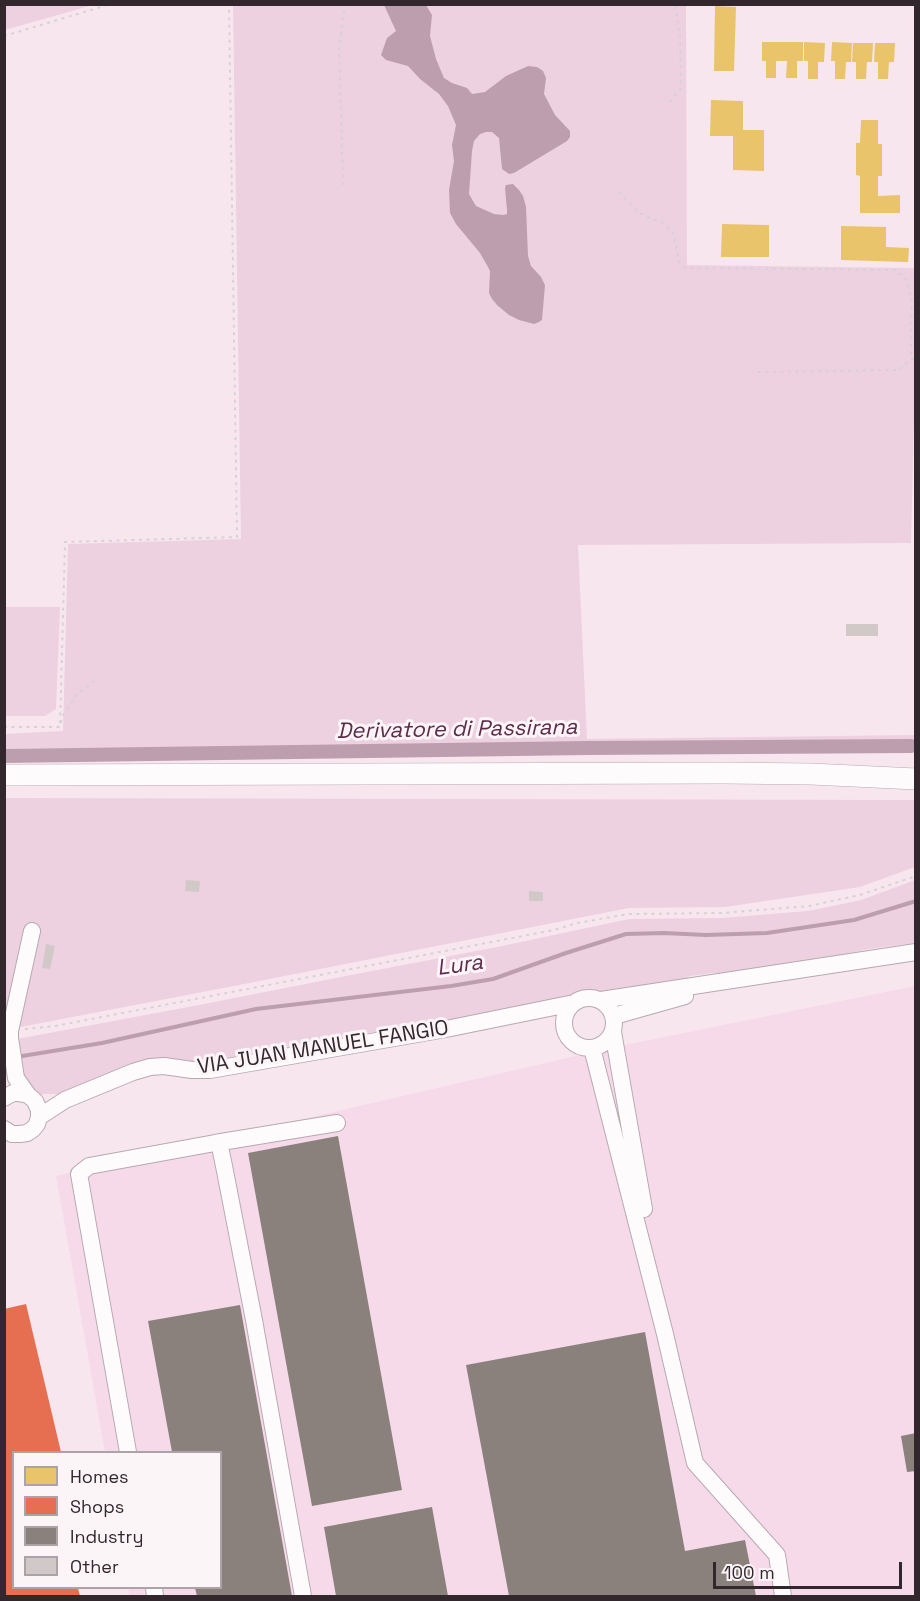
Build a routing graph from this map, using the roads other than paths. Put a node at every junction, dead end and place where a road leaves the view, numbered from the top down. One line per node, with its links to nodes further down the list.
1 (4, 775): 2 (main road)
2 (915, 780)
3 (32, 931): 12 (street)
4 (915, 952): 5 (street, VIA JUAN MANUEL FANGIO)
5 (761, 975): 6 (street, VIA JUAN MANUEL FANGIO); 10 (street, VIA JUAN MANUEL FANGIO)
6 (601, 1000): 7 (street, VIA JUAN MANUEL FANGIO); 10 (street)
7 (574, 1003): 8 (street, VIA JUAN MANUEL FANGIO); 9 (street)
8 (549, 1008): 9 (street); 15 (street, VIA JUAN MANUEL FANGIO)
9 (565, 1020): 11 (street)
10 (613, 1024): 11 (street, VIA JUAN MANUEL FANGIO); 20 (street)
11 (592, 1048): 20 (street)
12 (15, 1078): 13 (street); 14 (street)
13 (30, 1096): 14 (street, VIA JUAN MANUEL FANGIO); 15 (street, VIA JUAN MANUEL FANGIO); 16 (street)
14 (6, 1097)
15 (65, 1100): 16 (street, VIA JUAN MANUEL FANGIO)
16 (39, 1117): 18 (street, VIA JUAN MANUEL FANGIO)
17 (337, 1123): 19 (street)
18 (5, 1130)
19 (215, 1143): 21 (street); 22 (street)
20 (666, 1334): 23 (street)
21 (128, 1451)
22 (303, 1596)
23 (783, 1596)

